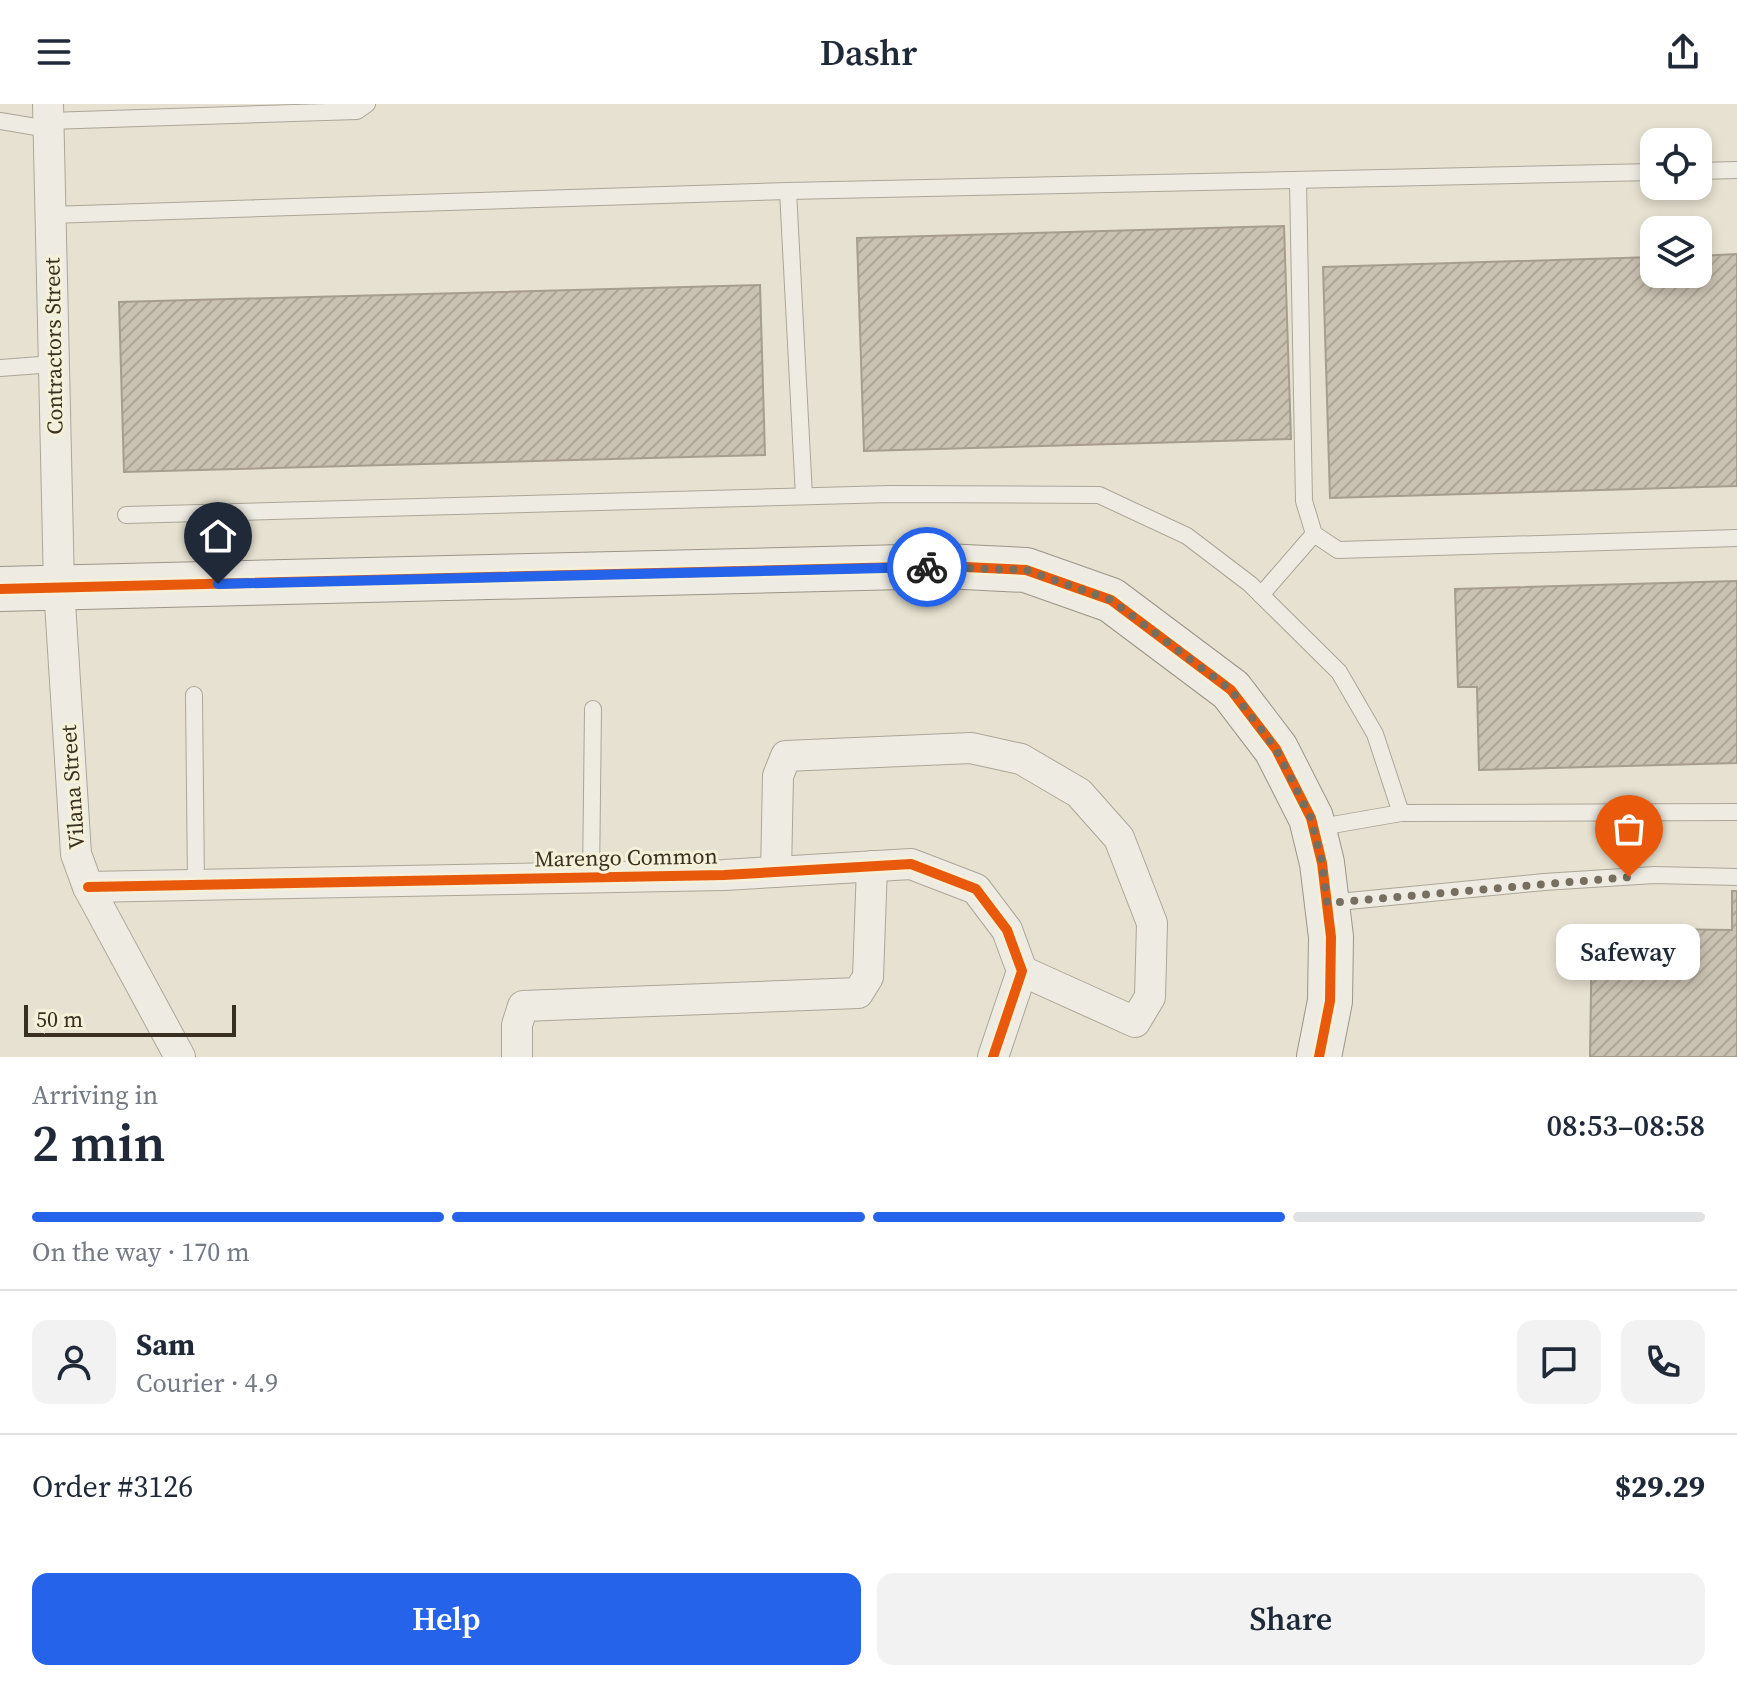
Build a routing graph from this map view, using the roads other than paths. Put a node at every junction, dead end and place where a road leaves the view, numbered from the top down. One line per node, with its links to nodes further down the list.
1 (367, 104): 2 (lane)
2 (48, 118): 3 (lane); 9 (street, Contractors Street)
3 (0, 121)
4 (1737, 170): 5 (lane)
5 (1712, 171)
6 (1640, 172): 7 (lane)
7 (1298, 181): 8 (lane); 15 (lane)
8 (788, 191): 9 (lane); 12 (lane)
9 (50, 215): 10 (street, Contractors Street)
10 (54, 364): 11 (lane); 18 (street, Contractors Street)
11 (0, 368)
12 (804, 496): 13 (lane); 20 (lane)
13 (215, 513): 14 (lane); 17 (lane)
14 (126, 515)
15 (1314, 534): 16 (lane); 20 (lane)
16 (1737, 538)
17 (218, 584): 18 (main road); 25 (main road)
18 (59, 587): 19 (main road); 31 (street, Vilana Street)
19 (0, 589)
20 (1261, 595): 24 (lane)
21 (194, 695): 30 (lane)
22 (593, 709): 29 (lane)
23 (1737, 812): 24 (lane)
24 (1401, 813): 25 (lane)
25 (1313, 828): 32 (main road)
26 (872, 866): 27 (street, Marengo Common); 33 (street, Marengo Common); 35 (street)
27 (776, 872): 29 (street, Marengo Common); 33 (street)
28 (1737, 877): 32 (lane)
29 (591, 878): 30 (street, Marengo Common)
30 (196, 885): 31 (street, Marengo Common)
31 (88, 887): 34 (street, Vilana Street)
32 (1327, 903): 37 (main road)
33 (1022, 971): 36 (street)
34 (180, 1057)
35 (517, 1057)
36 (993, 1057)
37 (1319, 1057)

